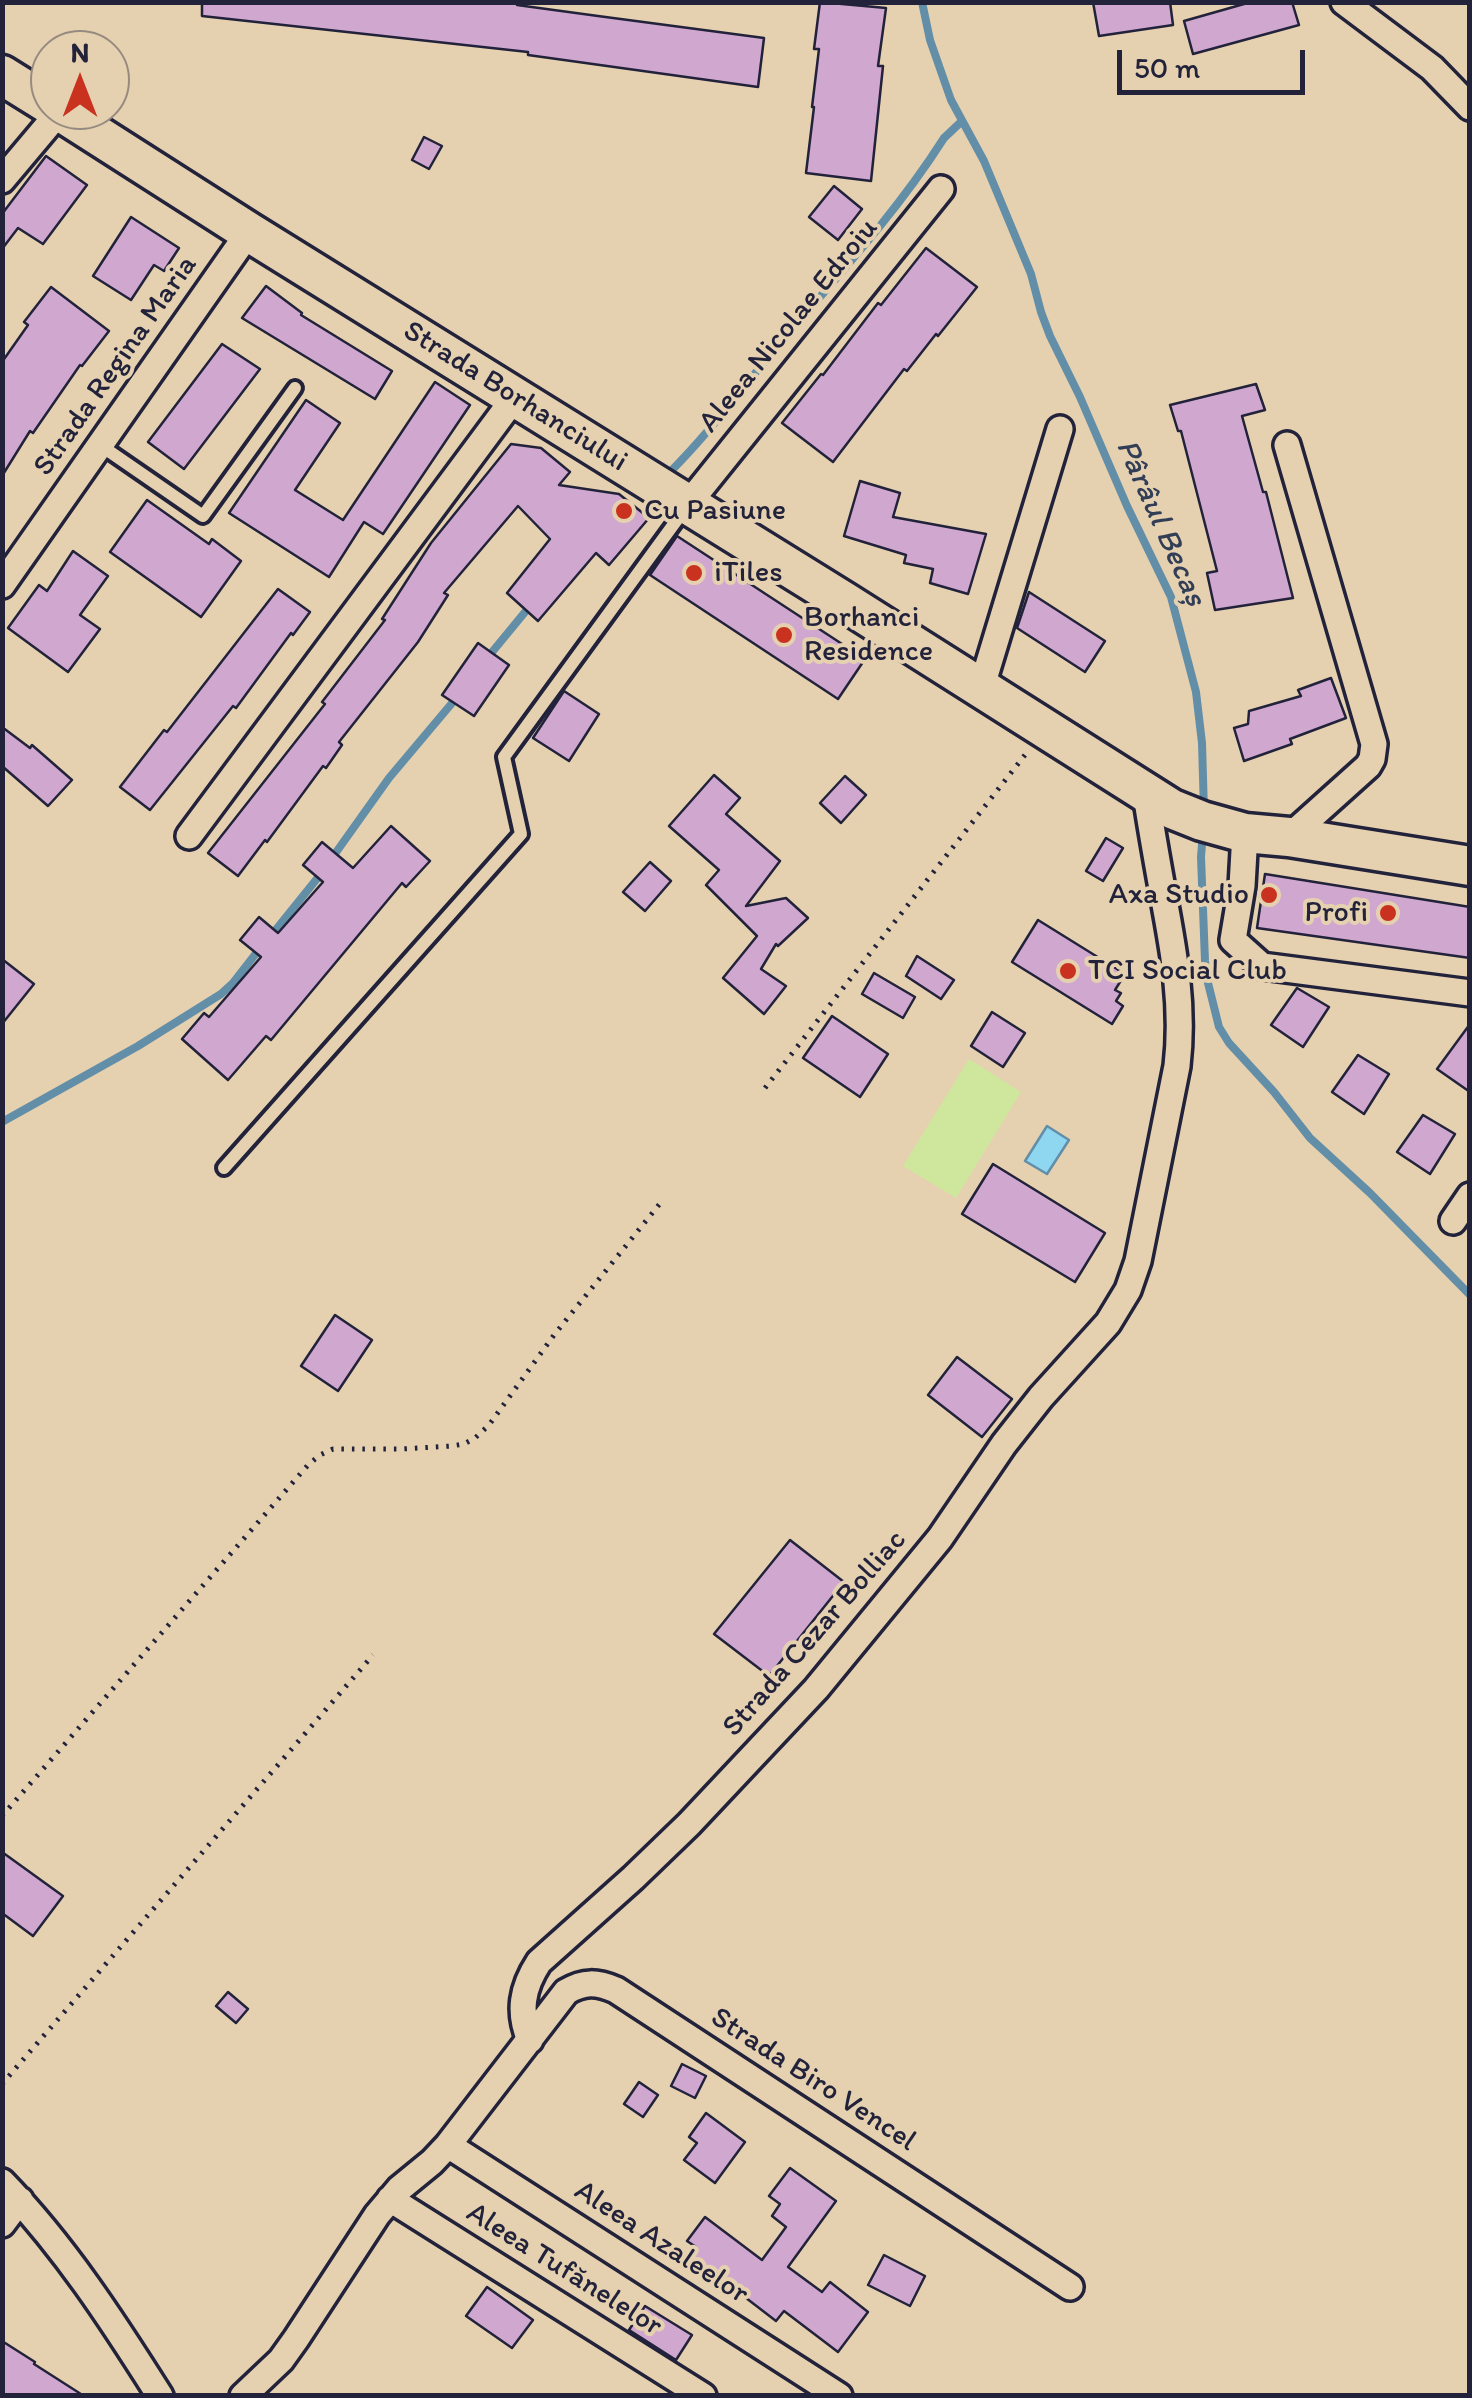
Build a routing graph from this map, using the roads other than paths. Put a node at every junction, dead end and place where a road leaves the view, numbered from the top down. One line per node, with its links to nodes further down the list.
1 (1344, 2): 4 (street)
2 (2, 75): 3 (main road)
3 (30, 92)
4 (1470, 107)
5 (43, 130): 7 (street)
6 (89, 130): 9 (main road, Strada Borhanciului)
7 (2, 180)
8 (941, 189): 15 (street, Aleea Nicolae Edroiu)
9 (248, 232): 11 (main road, Strada Borhanciului); 13 (street, Strada Regina Maria)
10 (295, 388): 13 (lane)
11 (515, 396): 15 (main road, Strada Borhanciului); 20 (street)
12 (1060, 429): 17 (street)
13 (100, 445): 16 (street, Strada Regina Maria)
14 (1287, 446): 21 (street)
15 (688, 504): 17 (main road, Strada Borhanciului); 24 (lane)
16 (2, 585)
17 (981, 688): 18 (main road, Strada Borhanciului)
18 (1159, 801): 19 (main road, Strada Borhanciului); 27 (street, Strada Cezar Bolliac)
19 (1239, 832): 21 (main road, Strada Borhanciului); 23 (street)
20 (189, 836)
21 (1289, 837): 22 (main road, Strada Borhanciului)
22 (1470, 866)
23 (1470, 993)
24 (224, 1168)
25 (1470, 1196): 26 (street)
26 (1453, 1221)
27 (530, 2040): 28 (street); 32 (street, Strada Biro Vencel)
28 (448, 2145): 30 (street); 36 (street, Aleea Azaleelor)
29 (11, 2191): 31 (street); 33 (street)
30 (390, 2199): 34 (street); 35 (street, Aleea Tufănelelor)
31 (2, 2224)
32 (1070, 2286)
33 (160, 2396)
34 (244, 2396)
35 (703, 2396)
36 (839, 2396)

